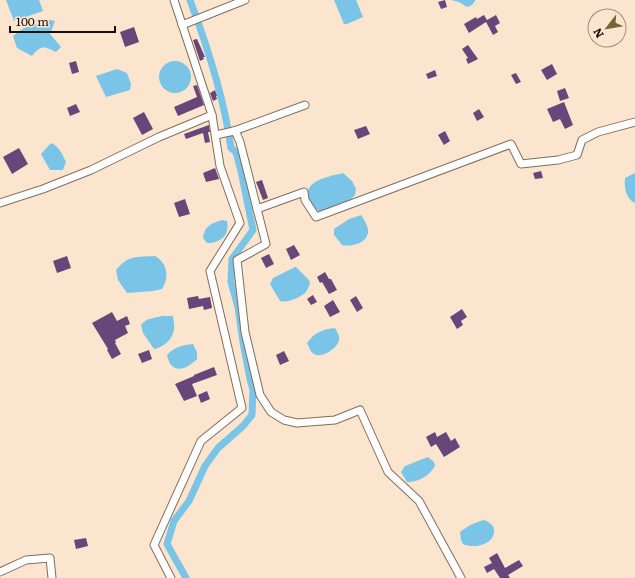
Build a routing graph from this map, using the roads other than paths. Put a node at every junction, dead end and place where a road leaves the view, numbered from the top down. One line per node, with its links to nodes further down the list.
1 (174, 0): 3 (street)
2 (245, 0): 3 (street)
3 (182, 25): 5 (street)
4 (305, 106): 7 (street)
5 (212, 115): 8 (street); 9 (street)
6 (635, 122): 10 (street)
7 (234, 131): 8 (street); 10 (street)
8 (217, 135): 13 (street)
9 (0, 203)
10 (257, 209): 14 (street)
11 (0, 572): 12 (street)
12 (52, 578)
13 (171, 578)
14 (461, 578)

